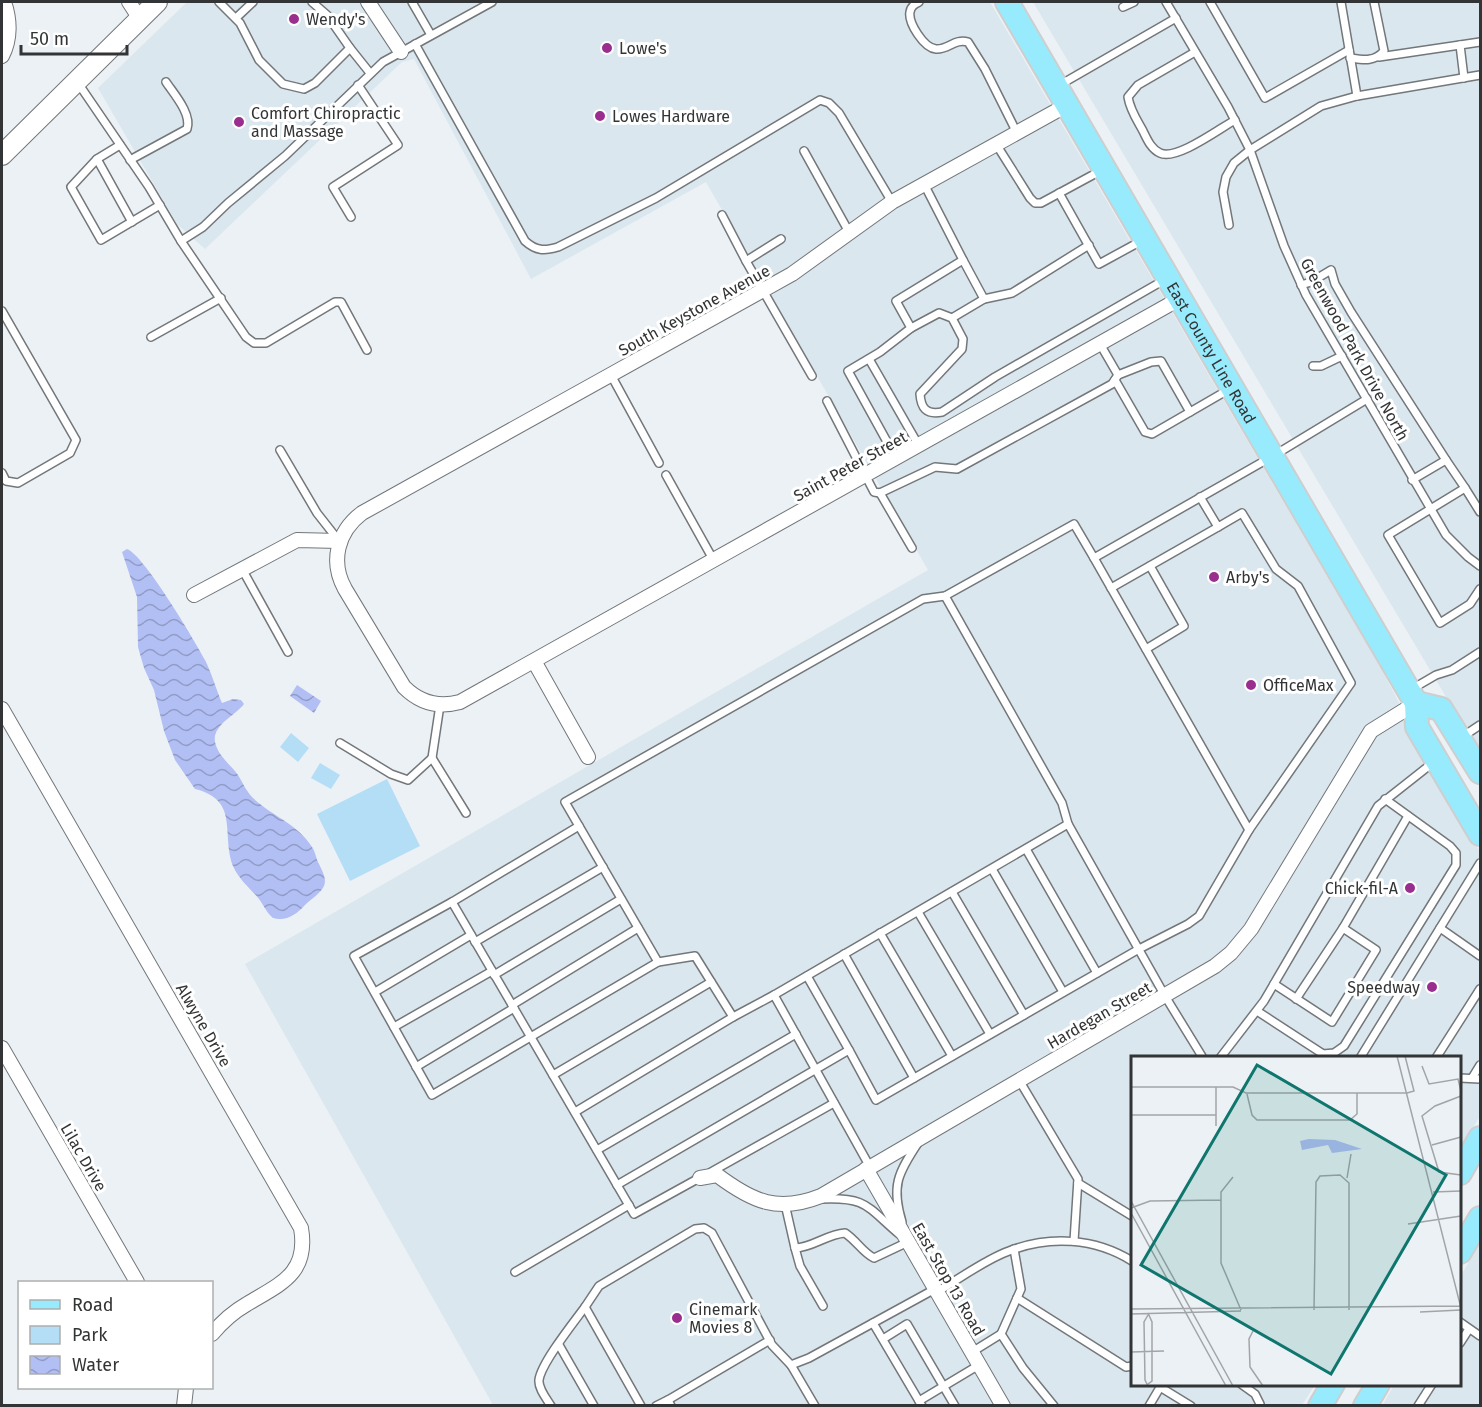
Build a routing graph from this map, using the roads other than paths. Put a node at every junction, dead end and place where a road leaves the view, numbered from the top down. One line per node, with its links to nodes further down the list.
1 (4, 2): 29 (street)
2 (129, 2): 20 (street)
3 (157, 2): 20 (main road)
4 (219, 2): 18 (lane)
5 (253, 2): 18 (lane)
6 (312, 2): 25 (lane)
7 (368, 2): 26 (street)
8 (412, 2): 21 (lane)
9 (492, 2): 21 (lane)
10 (920, 2): 40 (lane)
11 (1007, 2): 37 (main road, East County Line Road)
12 (1134, 2): 17 (lane)
13 (1166, 2): 19 (lane, Greenwood Park Drive North)
14 (1210, 2): 28 (lane)
15 (1341, 2): 28 (lane)
16 (1374, 2): 30 (lane)
17 (1123, 7)
18 (236, 18): 25 (lane)
19 (1176, 18): 27 (lane, Greenwood Park Drive North); 37 (lane)
20 (140, 19): 34 (main road)
21 (431, 35): 23 (lane)
22 (1480, 42): 24 (lane)
23 (416, 44): 26 (lane); 51 (lane)
24 (1460, 45): 30 (lane); 33 (lane)
25 (350, 48): 31 (lane)
26 (401, 52): 31 (lane)
27 (1196, 52): 39 (lane, Greenwood Park Drive North); 39 (lane)
28 (1350, 54): 30 (lane); 38 (lane)
29 (2, 56)
30 (1378, 58)
31 (370, 73): 36 (lane)
32 (1480, 75): 33 (lane)
33 (1464, 78): 38 (lane)
34 (77, 81): 42 (lane); 45 (main road)
35 (166, 82): 47 (lane)
36 (358, 85): 54 (lane); 60 (lane)
37 (1061, 96): 40 (street, South Keystone Avenue); 48 (main road, East County Line Road)
38 (1357, 96): 43 (lane)
39 (1235, 120): 43 (lane, Greenwood Park Drive North)
40 (1017, 133): 41 (street, South Keystone Avenue)
41 (996, 144): 49 (street, South Keystone Avenue); 50 (lane)
42 (120, 145): 46 (lane); 47 (lane)
43 (1250, 150): 56 (lane); 65 (lane, Greenwood Park Drive North)
44 (804, 151): 57 (lane)
45 (2, 156)
46 (97, 159): 55 (lane); 55 (lane)
47 (130, 160): 52 (lane)
48 (1104, 168): 50 (lane); 59 (main road, East County Line Road)
49 (924, 184): 51 (street, South Keystone Avenue); 62 (lane)
50 (1059, 193): 61 (lane)
51 (892, 202): 57 (street, South Keystone Avenue)
52 (160, 205): 55 (lane); 60 (lane)
53 (722, 215): 63 (lane)
54 (351, 217)
55 (132, 222)
56 (1229, 225)
57 (849, 232): 66 (street, South Keystone Avenue)
58 (781, 239): 63 (lane)
59 (1146, 239): 61 (lane); 64 (main road, East County Line Road)
60 (181, 241): 67 (lane)
61 (1089, 245): 69 (lane)
62 (963, 260): 69 (lane); 72 (lane)
63 (747, 261): 66 (lane)
64 (1168, 277): 68 (main road, East County Line Road); 71 (lane)
65 (1301, 285): 76 (lane, Greenwood Park Drive North); 90 (lane)
66 (764, 290): 79 (street, South Keystone Avenue); 80 (lane)
67 (221, 298): 73 (lane); 75 (lane)
68 (1181, 298): 74 (street, Saint Peter Street); 82 (main road, East County Line Road)
69 (984, 299): 71 (lane)
70 (2, 311): 92 (lane)
71 (952, 318): 72 (lane)
72 (911, 328): 77 (lane)
73 (151, 337)
74 (1100, 344): 81 (lane); 86 (street, Saint Peter Street)
75 (367, 350)
76 (1342, 356): 78 (lane); 83 (lane, Greenwood Park Drive North)
77 (869, 358): 86 (lane); 89 (lane)
78 (1313, 366)
79 (611, 375): 91 (lane); 102 (street, South Keystone Avenue)
80 (812, 375)
81 (1117, 378): 85 (lane); 85 (lane); 97 (lane)
82 (1233, 387): 85 (lane); 88 (main road, East County Line Road)
83 (1367, 399): 88 (lane); 95 (lane, Greenwood Park Drive North)
84 (827, 400): 94 (lane)
85 (1190, 412)
86 (919, 446): 89 (street, Saint Peter Street)
87 (280, 450): 102 (lane)
88 (1273, 456): 98 (lane); 117 (main road, East County Line Road)
89 (897, 459): 94 (street, Saint Peter Street)
90 (1446, 460): 95 (lane); 96 (lane)
91 (659, 463)
92 (2, 473)
93 (666, 475): 105 (lane)
94 (867, 476): 97 (lane); 105 (street, Saint Peter Street)
95 (1412, 480): 99 (lane, Greenwood Park Drive North)
96 (1465, 488): 99 (lane); 100 (lane)
97 (880, 493): 103 (lane)
98 (1200, 497): 101 (lane); 104 (lane)
99 (1430, 510): 107 (lane, Greenwood Park Drive North); 110 (lane)
100 (1480, 512)
101 (1218, 527): 106 (lane); 131 (lane)
102 (339, 543): 108 (street); 118 (street)
103 (912, 548)
104 (1094, 558): 109 (lane); 112 (lane)
105 (714, 561): 116 (street, Saint Peter Street)
106 (1150, 566): 109 (lane); 113 (lane)
107 (1480, 566)
108 (242, 568): 111 (street); 114 (lane)
109 (1112, 588): 113 (lane)
110 (1480, 589)
111 (194, 595)
112 (945, 596): 129 (lane); 130 (lane)
113 (1146, 649): 131 (lane)
114 (288, 652)
115 (1480, 652): 117 (lane)
116 (534, 661): 118 (street, Saint Peter Street); 122 (street)
117 (1413, 697): 120 (main road); 124 (main road, East County Line Road); 159 (street, Hardegan Street)
118 (435, 704): 123 (lane)
119 (2, 709): 215 (street, Alwyne Drive)
120 (1475, 731): 125 (main road)
121 (340, 743): 123 (lane)
122 (588, 757)
123 (432, 758): 127 (lane)
124 (1437, 760): 126 (lane); 132 (main road, East County Line Road)
125 (1480, 772)
126 (1385, 799): 128 (lane); 154 (lane)
127 (466, 813)
128 (1408, 816): 142 (lane); 162 (lane)
129 (1068, 824): 133 (lane); 146 (lane)
130 (579, 826): 135 (lane); 139 (lane)
131 (1249, 830): 146 (lane)
132 (1480, 834)
133 (1026, 849): 136 (lane); 151 (lane)
134 (1480, 863): 143 (lane)
135 (603, 867): 138 (lane); 145 (lane)
136 (992, 869): 137 (lane); 156 (lane)
137 (952, 892): 140 (lane); 163 (lane)
138 (621, 899): 141 (lane); 150 (lane)
139 (452, 902): 145 (lane); 157 (lane)
140 (918, 912): 144 (lane); 167 (lane)
141 (638, 928): 149 (lane); 161 (lane)
142 (1343, 928): 160 (lane); 160 (lane)
143 (1440, 928): 148 (lane); 174 (lane)
144 (880, 933): 147 (lane); 171 (lane)
145 (473, 938): 150 (lane); 157 (lane)
146 (1138, 949): 151 (lane); 159 (lane)
147 (844, 954): 152 (lane); 180 (lane)
148 (1480, 956)
149 (658, 962): 153 (lane); 168 (lane)
150 (493, 973): 161 (lane); 165 (lane)
151 (1097, 973): 156 (lane)
152 (807, 976): 158 (lane); 170 (lane)
153 (711, 982): 164 (lane); 179 (lane)
154 (1274, 984): 160 (lane); 162 (lane)
155 (1480, 989): 175 (lane)
156 (1063, 992): 163 (lane)
157 (375, 993): 165 (lane)
158 (774, 995): 164 (lane); 166 (lane)
159 (1165, 996): 172 (lane); 184 (street, Hardegan Street)
160 (1296, 999)
161 (513, 1006): 168 (lane); 177 (lane)
162 (1257, 1011): 173 (lane)
163 (1024, 1015): 167 (lane)
164 (733, 1017): 186 (lane)
165 (394, 1027): 177 (lane)
166 (796, 1034): 178 (lane); 189 (lane)
167 (990, 1034): 171 (lane)
168 (531, 1037): 177 (lane); 179 (lane)
169 (2, 1048): 207 (street, Lilac Drive)
170 (849, 1050): 178 (lane); 180 (lane)
171 (952, 1056): 180 (lane)
172 (1202, 1056)
173 (1222, 1056)
174 (1361, 1056)
175 (1437, 1056)
176 (1480, 1065): 182 (lane)
177 (416, 1067)
178 (815, 1069): 185 (lane); 194 (lane)
179 (553, 1076): 186 (lane)
180 (914, 1078)
181 (1461, 1078): 182 (lane)
182 (1472, 1078): 183 (lane)
183 (1480, 1078)
184 (1019, 1080): 187 (street, Hardegan Street); 193 (lane)
185 (834, 1103): 191 (lane); 192 (lane)
186 (575, 1112): 189 (lane)
187 (922, 1137): 191 (street, Hardegan Street); 201 (lane)
188 (1480, 1138): 190 (main road)
189 (597, 1150): 194 (lane)
190 (1463, 1161)
191 (868, 1168): 195 (street, Hardegan Street); 201 (street, East Stop 13 Road)
192 (700, 1178): 196 (street, Hardegan Street); 197 (lane)
193 (1078, 1183): 198 (lane); 200 (lane)
194 (617, 1185): 197 (lane)
195 (811, 1200): 196 (street, Hardegan Street); 201 (lane)
196 (785, 1204): 202 (lane)
197 (629, 1205): 206 (lane)
198 (1131, 1215)
199 (1480, 1218): 204 (main road)
200 (1074, 1241): 203 (lane); 205 (lane)
201 (908, 1242): 202 (lane); 208 (street, East Stop 13 Road)
202 (795, 1248): 210 (lane)
203 (1014, 1249): 208 (lane); 209 (lane)
204 (1461, 1250)
205 (1131, 1260)
206 (515, 1272)
207 (136, 1281)
208 (936, 1291): 212 (lane); 222 (street, East Stop 13 Road)
209 (1017, 1298): 216 (lane); 225 (lane)
210 (823, 1306)
211 (585, 1307): 219 (lane); 221 (lane); 237 (lane)
212 (873, 1323): 218 (lane); 223 (lane)
213 (1461, 1323): 214 (lane)
214 (1469, 1329): 217 (lane); 220 (lane)
215 (213, 1333)
216 (1000, 1334): 222 (lane); 242 (lane)
217 (1480, 1336)
218 (883, 1339): 226 (lane); 233 (lane)
219 (770, 1340): 223 (lane); 232 (lane)
220 (1461, 1341)
221 (559, 1345): 235 (lane); 236 (lane)
222 (972, 1352): 224 (street, East Stop 13 Road)
223 (791, 1365): 239 (lane)
224 (979, 1365): 226 (lane); 241 (street, East Stop 13 Road)
225 (1131, 1366)
226 (943, 1386): 233 (lane); 240 (lane)
227 (1161, 1386): 243 (lane); 244 (lane)
228 (1244, 1386): 245 (lane)
229 (1377, 1386): 246 (main road)
230 (1431, 1386): 247 (lane)
231 (186, 1389): 234 (street)
232 (669, 1402): 238 (lane)
233 (920, 1403)
234 (184, 1406)
235 (551, 1406)
236 (594, 1406)
237 (641, 1406)
238 (656, 1406)
239 (815, 1406)
240 (955, 1406)
241 (1003, 1406)
242 (1054, 1406)
243 (1149, 1406)
244 (1191, 1406)
245 (1259, 1406)
246 (1365, 1406)
247 (1418, 1406)

